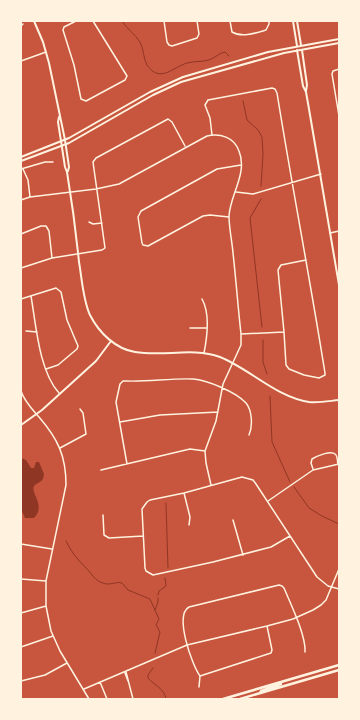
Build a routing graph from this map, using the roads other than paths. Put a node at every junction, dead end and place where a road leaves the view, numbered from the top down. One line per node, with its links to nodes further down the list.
1 (34, 21): 16 (main road)
2 (76, 21): 3 (street)
3 (93, 21)
4 (164, 21): 5 (street)
5 (197, 21)
6 (230, 21): 7 (street)
7 (269, 21)
8 (293, 21): 13 (main road)
9 (297, 21): 12 (main road)
10 (339, 39): 12 (main road)
11 (339, 43): 14 (main road)
12 (302, 45): 13 (main road); 14 (main road)
13 (297, 46): 15 (main road); 23 (main road)
14 (302, 49): 15 (main road); 19 (main road)
15 (297, 50): 19 (main road); 25 (main road)
16 (46, 52): 17 (street); 20 (main road)
17 (21, 62)
18 (339, 69): 21 (street)
19 (306, 92): 34 (main road)
20 (59, 116): 23 (main road); 24 (main road)
21 (339, 116)
22 (212, 135): 27 (street); 31 (street); 35 (street)
23 (65, 140): 24 (main road); 25 (main road)
24 (61, 141): 26 (main road); 28 (main road)
25 (65, 144): 26 (main road); 33 (main road)
26 (62, 146): 29 (main road); 33 (main road)
27 (186, 147): 36 (street); 36 (street)
28 (21, 157)
29 (21, 161)
30 (53, 162): 32 (street)
31 (241, 165): 38 (street); 41 (street)
32 (22, 169): 39 (street)
33 (67, 172): 37 (main road)
34 (321, 174): 35 (street); 45 (main road)
35 (292, 183): 38 (street); 49 (street)
36 (96, 189): 37 (street); 43 (street)
37 (70, 192): 39 (street); 47 (main road)
38 (236, 192): 41 (street)
39 (30, 197): 40 (street)
40 (21, 200)
41 (229, 216): 60 (street)
42 (89, 222): 43 (street)
43 (102, 223): 47 (street)
44 (339, 231): 45 (street)
45 (330, 233): 51 (main road)
46 (21, 234): 48 (street)
47 (78, 253): 48 (street); 61 (main road)
48 (52, 258): 50 (street)
49 (306, 260): 59 (street); 59 (street)
50 (21, 268)
51 (339, 285)
52 (31, 296): 53 (street); 58 (street); 64 (street)
53 (21, 299)
54 (202, 299): 56 (street)
55 (190, 328): 56 (street)
56 (207, 328): 62 (street)
57 (26, 330): 58 (street)
58 (37, 332): 64 (street)
59 (284, 332): 60 (street)
60 (241, 334): 63 (street)
61 (112, 341): 62 (main road); 67 (main road)
62 (204, 353): 63 (main road)
63 (233, 364): 65 (street); 68 (main road)
64 (46, 370): 67 (street)
65 (222, 388): 70 (street); 72 (street); 74 (street)
66 (21, 391): 71 (street)
67 (60, 394): 71 (main road)
68 (339, 400)
69 (80, 409): 75 (street)
70 (218, 412): 72 (street); 76 (street)
71 (36, 414): 73 (main road); 75 (street)
72 (120, 422): 77 (street)
73 (21, 424)
74 (248, 435)
75 (60, 448): 90 (street)
76 (205, 451): 77 (street); 81 (street)
77 (127, 464): 79 (street)
78 (338, 464): 80 (street); 80 (street)
79 (101, 470)
80 (313, 470): 83 (street)
81 (211, 485): 82 (street); 83 (street)
82 (184, 493): 86 (street); 87 (street)
83 (268, 501): 88 (street)
84 (103, 515): 87 (street)
85 (233, 520): 91 (street)
86 (189, 525)
87 (143, 536): 91 (street)
88 (290, 536): 91 (street); 95 (street)
89 (21, 544): 90 (street)
90 (52, 549): 94 (street)
91 (243, 555)
92 (339, 569): 95 (street)
93 (21, 579): 94 (street)
94 (46, 581): 97 (street)
95 (331, 587): 96 (street); 99 (street)
96 (339, 589)
97 (46, 606): 98 (street); 101 (street)
98 (21, 613)
99 (296, 617): 100 (street); 102 (street); 104 (street)
100 (267, 626): 102 (street); 109 (street)
101 (53, 636): 103 (street); 105 (street)
102 (187, 645): 108 (street); 109 (street)
103 (21, 647)
104 (305, 652)
105 (68, 663): 110 (street); 114 (street)
106 (339, 665): 112 (main road)
107 (339, 670): 115 (main road)
108 (125, 672): 111 (street); 118 (street)
109 (200, 676): 113 (street)
110 (21, 681)
111 (100, 682): 114 (street); 117 (street)
112 (270, 685): 115 (main road); 119 (main road)
113 (199, 687)
114 (84, 690): 116 (street)
115 (260, 693): 120 (main road)
116 (89, 699)
117 (107, 699)
118 (133, 699)
119 (223, 699)
120 (240, 699)

